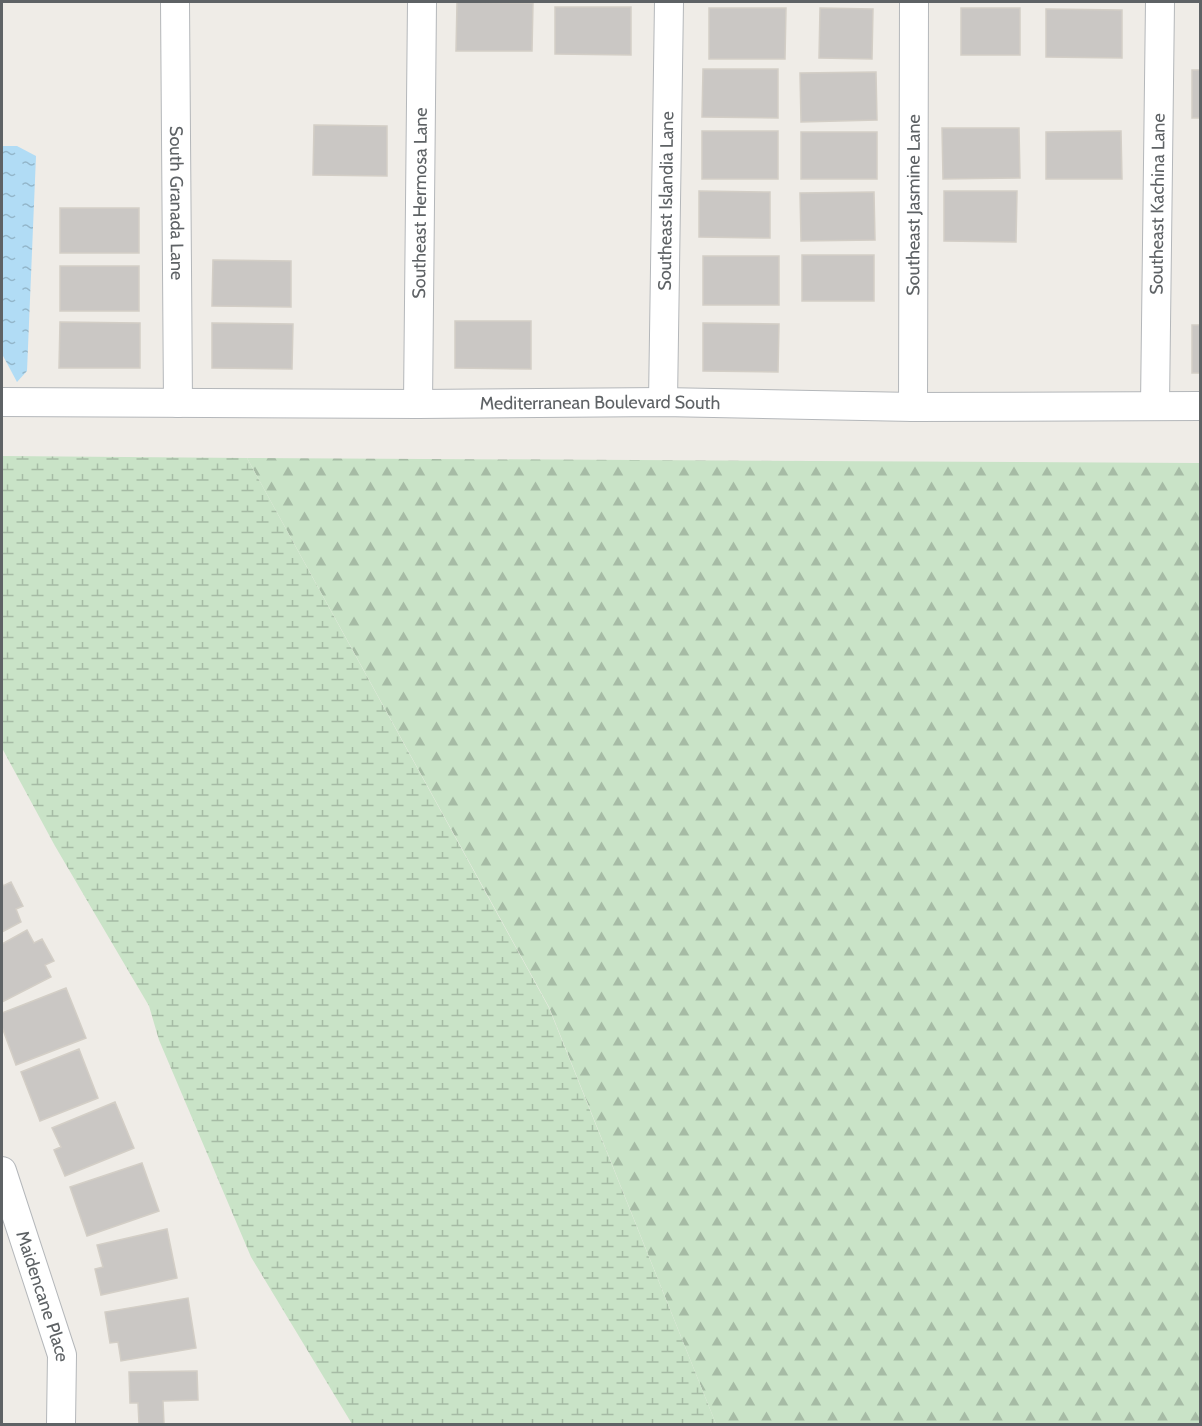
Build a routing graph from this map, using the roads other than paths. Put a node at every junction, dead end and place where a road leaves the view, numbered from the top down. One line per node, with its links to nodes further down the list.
1 (175, 2): 8 (street, South Granada Lane)
2 (422, 2): 9 (street, Southeast Hermosa Lane)
3 (669, 2): 7 (street, Southeast Islandia Lane)
4 (914, 2): 12 (street, Southeast Jasmine Lane)
5 (1160, 2): 10 (street, Southeast Kachina Lane)
6 (2, 402): 8 (street, Mediterranean Boulevard South)
7 (663, 402): 9 (street, Mediterranean Boulevard South); 12 (street, Mediterranean Boulevard South)
8 (178, 404): 9 (street, Mediterranean Boulevard South)
9 (418, 404)
10 (1155, 406): 11 (street, Mediterranean Boulevard South); 12 (street, Mediterranean Boulevard South)
11 (1200, 406)
12 (913, 407)
13 (2, 1171): 14 (street, Maidencane Place)
14 (61, 1425)

